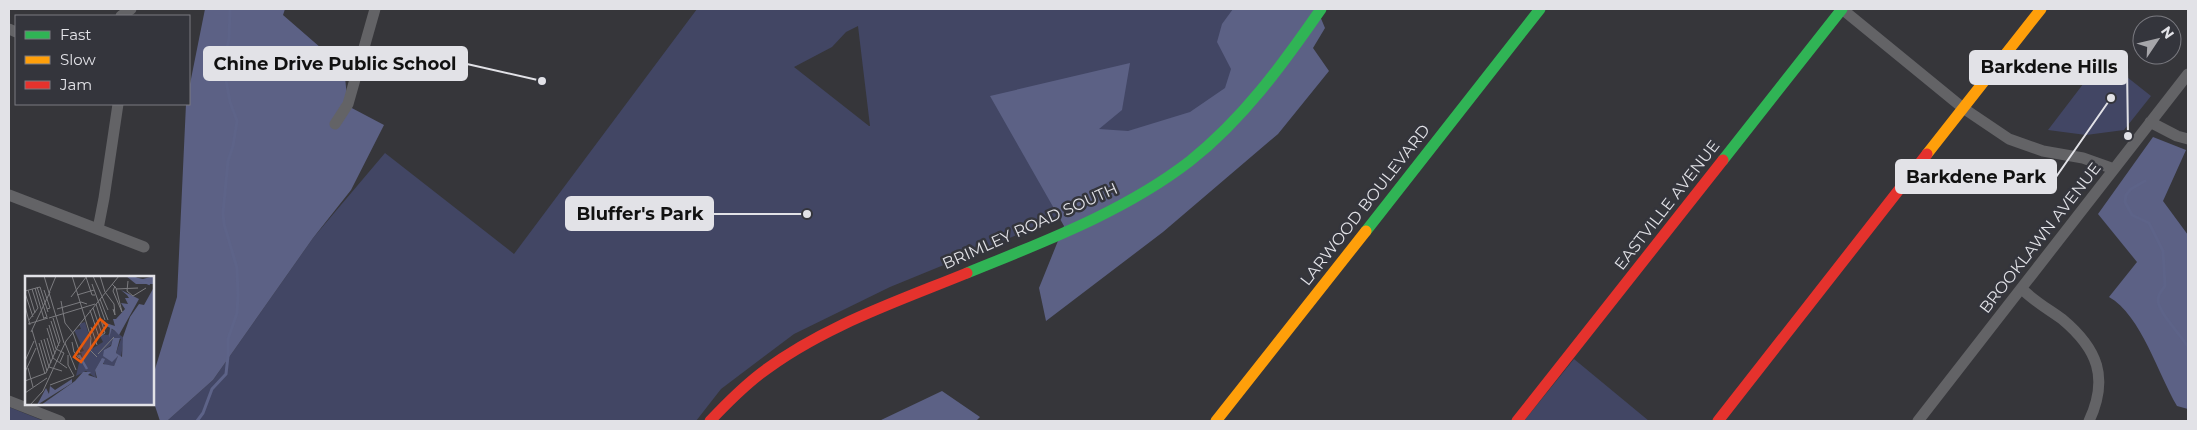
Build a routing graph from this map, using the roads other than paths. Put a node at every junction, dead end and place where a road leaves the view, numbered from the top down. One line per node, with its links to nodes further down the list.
1 (375, 9): 10 (street)
2 (1321, 9): 19 (street, BRIMLEY ROAD SOUTH)
3 (1540, 9): 20 (street, LARWOOD BOULEVARD)
4 (1842, 9): 8 (street); 21 (street, EASTVILLE AVENUE)
5 (2041, 9): 8 (street)
6 (2188, 74): 9 (street, BROOKLAWN AVENUE)
7 (118, 105): 14 (street)
8 (1963, 108): 12 (street); 22 (street)
9 (2150, 122): 11 (street); 12 (street, BROOKLAWN AVENUE)
10 (335, 124)
11 (2188, 139)
12 (2114, 169): 16 (street, BROOKLAWN AVENUE)
13 (9, 194): 14 (street)
14 (98, 229): 15 (street)
15 (144, 247)
16 (2022, 289): 23 (street, BROOKLAWN AVENUE); 24 (street)
17 (9, 401): 18 (street)
18 (60, 421)
19 (710, 421)
20 (1216, 421)
21 (1517, 421)
22 (1718, 421)
23 (1918, 421)
24 (2089, 421)

